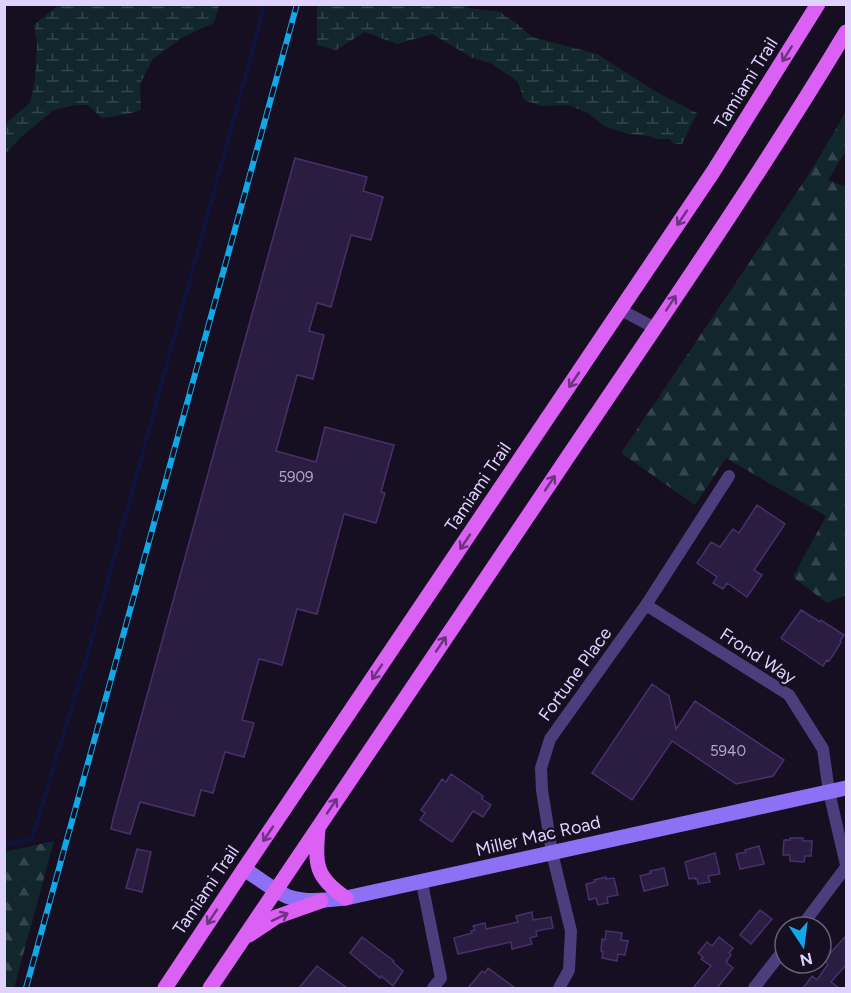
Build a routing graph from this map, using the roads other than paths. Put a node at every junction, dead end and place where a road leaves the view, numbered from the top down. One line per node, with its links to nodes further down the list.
1 (818, 4): 3 (main road, Tamiami Trail, one-way to 3)
2 (846, 32): 4 (main road, one-way to 2)
3 (621, 310): 4 (street); 12 (main road, Tamiami Trail, one-way to 12)
4 (655, 328): 9 (main road, one-way to 4)
5 (729, 476): 6 (street, Fortune Place)
6 (646, 605): 8 (street, Frond Way); 10 (street, Fortune Place)
7 (846, 788): 8 (street, Miller Mac Road)
8 (829, 792): 10 (street, Miller Mac Road); 11 (street, Frond Way)
9 (318, 826): 14 (main road); 15 (main road)
10 (552, 853): 13 (street, Miller Mac Road); 23 (street, Fortune Place)
11 (846, 866): 17 (street, Frond Way)
12 (244, 868): 14 (street, Miller Mac Road); 20 (main road, Tamiami Trail, one-way to 20)
13 (422, 883): 15 (street, Miller Mac Road); 22 (street)
14 (276, 889): 16 (street, Miller Mac Road); 18 (main road)
15 (346, 898): 16 (street, Miller Mac Road)
16 (321, 901): 18 (main road, one-way to 16)
17 (810, 915)
18 (242, 940): 21 (main road)
19 (773, 963): 24 (street)
20 (165, 988)
21 (210, 988)
22 (433, 988)
23 (559, 988)
24 (754, 988)

